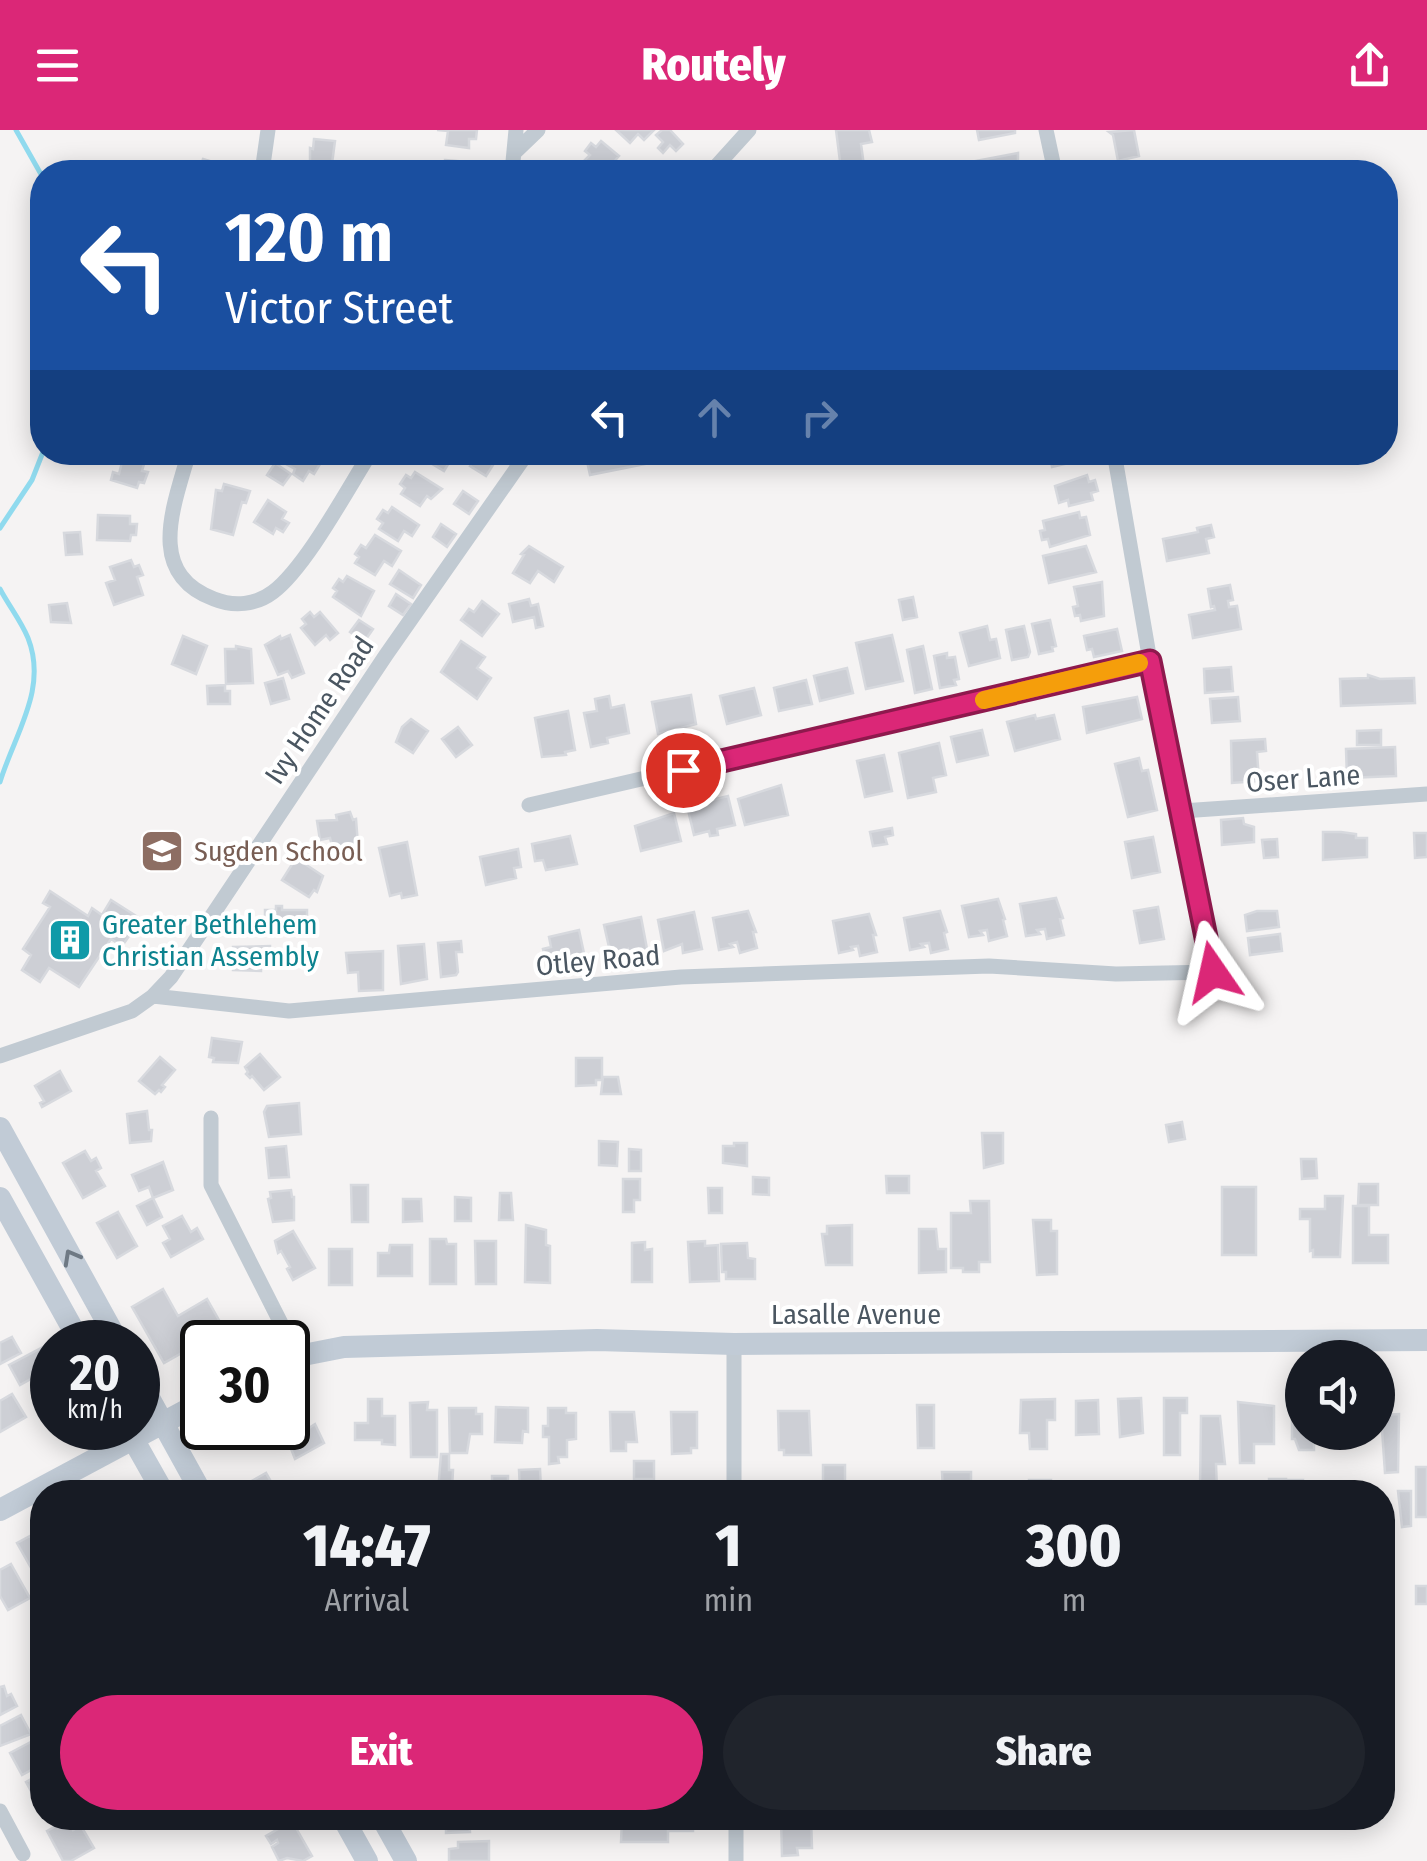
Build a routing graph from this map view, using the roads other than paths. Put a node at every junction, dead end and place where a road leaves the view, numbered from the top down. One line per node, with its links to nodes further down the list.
1 (268, 130): 7 (street)
2 (516, 130): 6 (street)
3 (538, 130): 6 (street)
4 (749, 130): 9 (street)
5 (1046, 130): 10 (street)
6 (514, 154): 8 (street)
7 (264, 160)
8 (513, 160)
9 (722, 160)
10 (1053, 160)
11 (186, 465): 12 (street)
12 (362, 465)
13 (519, 465): 19 (street, Ivy Home Road)
14 (1116, 465): 15 (street)
15 (1150, 661): 17 (street); 18 (street)
16 (1427, 794): 18 (street, Oser Lane)
17 (529, 805)
18 (1182, 811): 19 (street, Otley Road)
19 (152, 996): 20 (street)
20 (0, 1056)
21 (211, 1118): 26 (street)
22 (0, 1128): 25 (main road, one-way to 22)
23 (0, 1198): 24 (main road)
24 (68, 1320)
25 (106, 1320)
26 (275, 1320)
27 (1427, 1340): 28 (main road, Lasalle Avenue)
28 (734, 1344): 29 (main road, Lasalle Avenue); 39 (street)
29 (310, 1353)
30 (180, 1414): 32 (main road)
31 (160, 1418): 32 (main road)
32 (163, 1424): 33 (main road); 38 (main road)
33 (160, 1425)
34 (103, 1450): 36 (main road)
35 (139, 1450): 37 (main road)
36 (51, 1480)
37 (156, 1480)
38 (195, 1480)
39 (734, 1480)
40 (30, 1492): 41 (main road)
41 (0, 1510)
42 (0, 1811): 46 (street)
43 (350, 1830): 47 (main road)
44 (389, 1830): 48 (main road)
45 (736, 1830): 49 (street)
46 (23, 1854)
47 (367, 1861)
48 (406, 1861)
49 (736, 1861)

